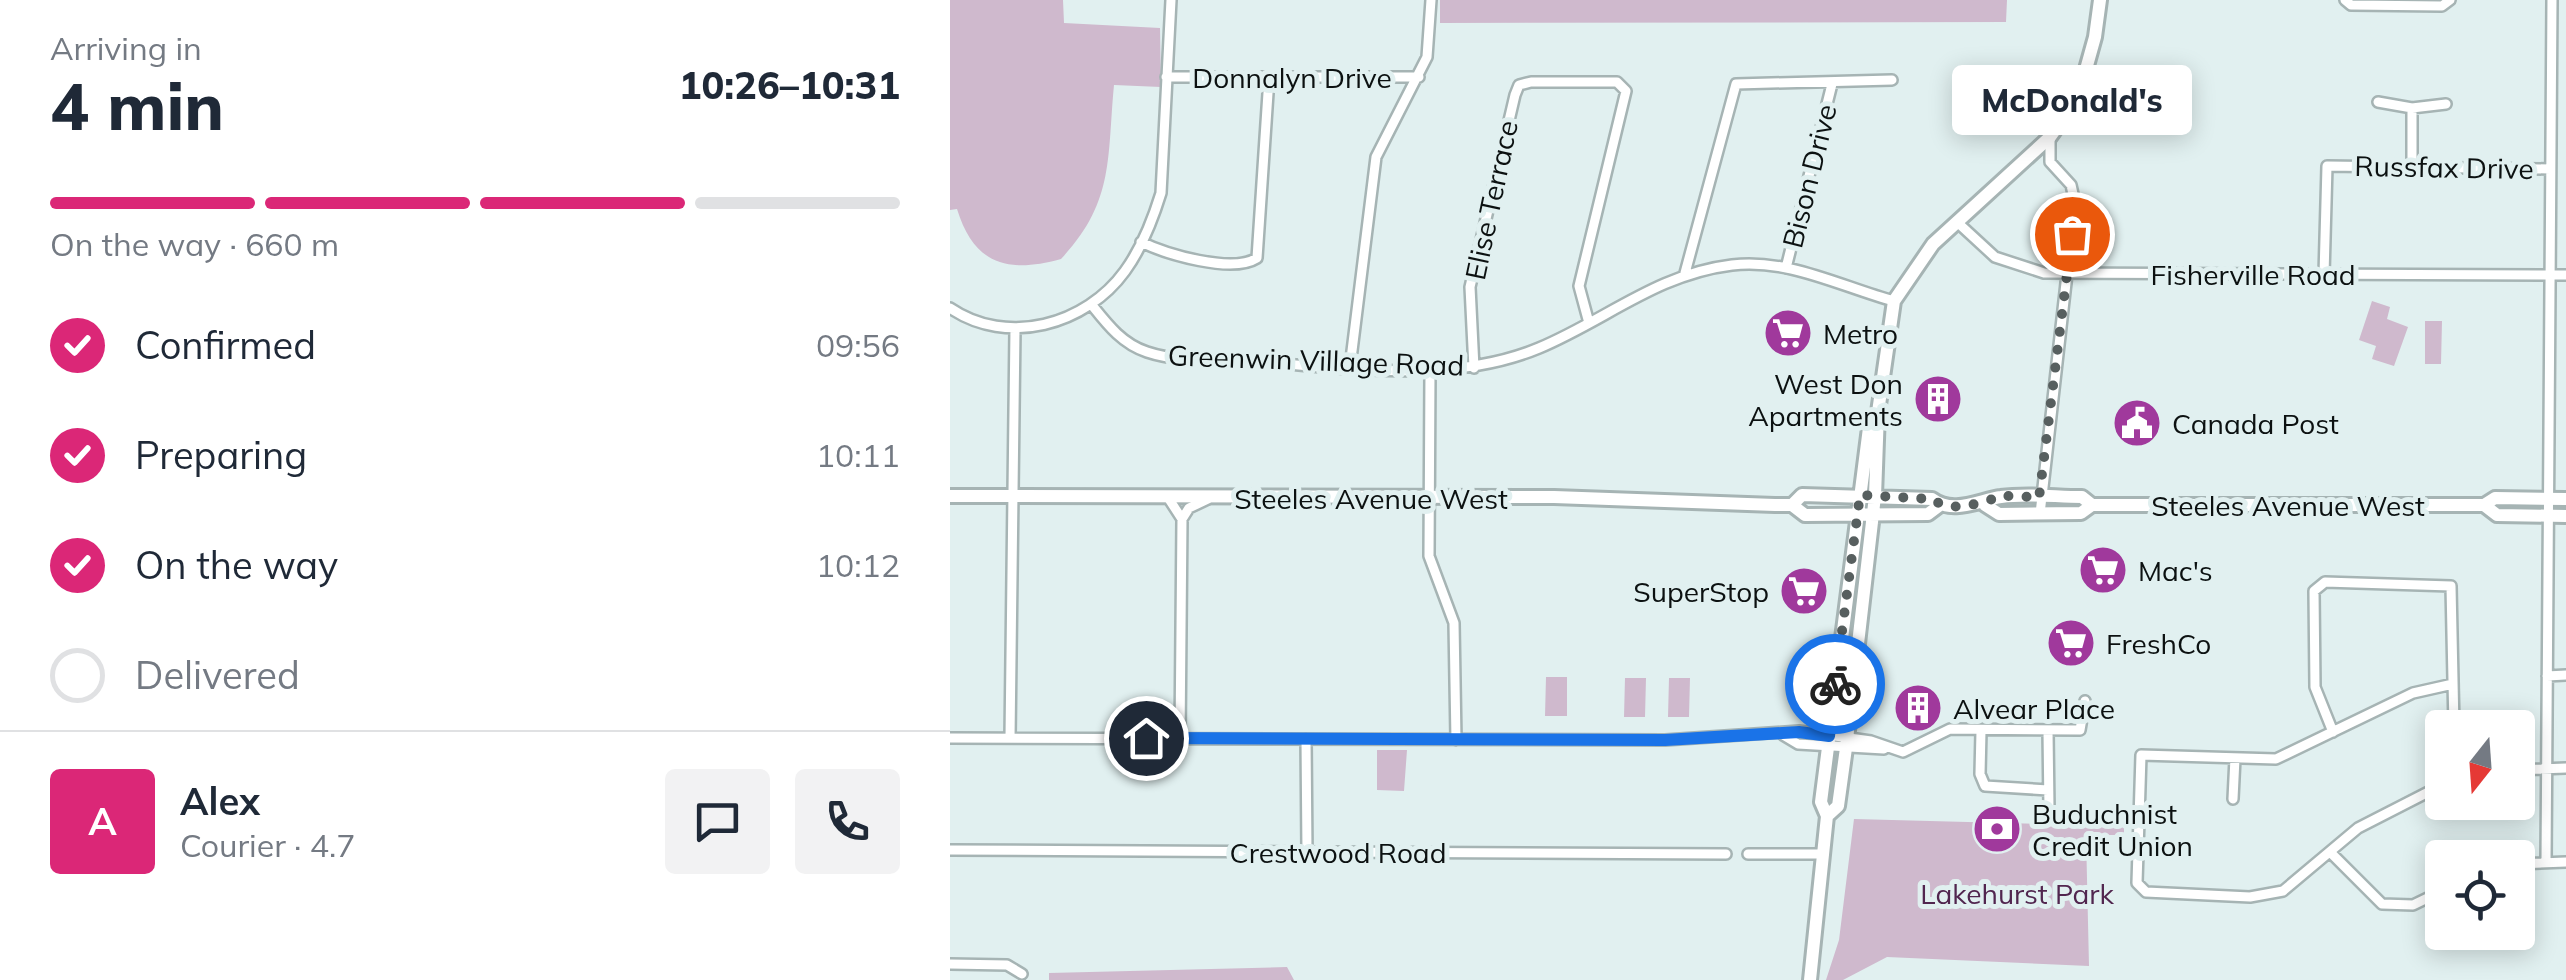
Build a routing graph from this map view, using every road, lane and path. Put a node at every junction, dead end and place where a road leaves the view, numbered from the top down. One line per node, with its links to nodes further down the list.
1 (1171, 0): 7 (street)
2 (1431, 0): 8 (street)
3 (2100, 0): 15 (main road)
4 (2345, 0): 6 (street)
5 (2552, 0): 17 (street)
6 (2450, 1)
7 (1166, 77): 9 (street, Donnalyn Drive); 19 (street)
8 (1418, 77): 9 (street, Donnalyn Drive); 31 (street)
9 (1269, 78): 19 (street)
10 (1892, 80): 11 (street)
11 (1832, 84): 20 (street, Bison Drive); 22 (street)
12 (2378, 102): 14 (street)
13 (2446, 104): 14 (street)
14 (2412, 108): 16 (street)
15 (2050, 137): 18 (main road); 21 (street)
16 (2412, 166): 17 (street, Russfax Drive); 23 (street, Russfax Drive)
17 (2550, 168): 24 (street)
18 (1957, 222): 21 (street, Fisherville Road); 26 (main road)
19 (1140, 242): 27 (street)
20 (1786, 268): 22 (street, Greenwin Village Road); 26 (street, Greenwin Village Road)
21 (2067, 272): 23 (street, Fisherville Road); 40 (street)
22 (1685, 273): 29 (street, Greenwin Village Road)
23 (2324, 274): 24 (street, Fisherville Road)
24 (2549, 275): 25 (street, Fisherville Road); 43 (street)
25 (2566, 275)
26 (1894, 302): 34 (main road)
27 (1091, 304): 30 (street); 31 (street, Greenwin Village Road)
28 (950, 308): 30 (street)
29 (1589, 323): 32 (street, Greenwin Village Road); 32 (street, Elise Terrace)
30 (1015, 329): 37 (street)
31 (1350, 368): 33 (street, Greenwin Village Road)
32 (1474, 368): 33 (street, Greenwin Village Road)
33 (1430, 371): 39 (street)
34 (1878, 412): 35 (main road); 38 (main road)
35 (1860, 495): 38 (main road, Steeles Avenue West); 45 (main road, Steeles Avenue West); 50 (main road)
36 (950, 496): 37 (main road, Steeles Avenue West)
37 (1011, 496): 41 (main road, Steeles Avenue West); 65 (street)
38 (1876, 496): 46 (main road, Steeles Avenue West); 51 (main road)
39 (1429, 497): 42 (main road, Steeles Avenue West); 45 (main road, Steeles Avenue West); 68 (street)
40 (2039, 498): 47 (main road, Steeles Avenue West); 48 (main road, Steeles Avenue West); 52 (street)
41 (1169, 499): 42 (main road, Steeles Avenue West); 55 (street)
42 (1208, 499): 55 (street)
43 (2547, 499): 44 (main road, Steeles Avenue West); 49 (main road, Steeles Avenue West); 53 (street)
44 (2566, 499)
45 (1792, 504): 50 (main road, Steeles Avenue West)
46 (1940, 505): 47 (main road, Steeles Avenue West); 51 (main road, Steeles Avenue West)
47 (1985, 505): 52 (main road, Steeles Avenue West)
48 (2092, 505): 49 (main road, Steeles Avenue West); 52 (main road, Steeles Avenue West)
49 (2484, 505): 53 (main road, Steeles Avenue West)
50 (1858, 514): 51 (main road, Steeles Avenue West); 69 (main road)
51 (1873, 514): 70 (main road)
52 (2040, 514)
53 (2547, 516): 54 (main road, Steeles Avenue West); 57 (street)
54 (2566, 516)
55 (1182, 519): 66 (street)
56 (2566, 675): 57 (street)
57 (2546, 676): 74 (street)
58 (2453, 684): 60 (street); 63 (street); 63 (street)
59 (2084, 700): 62 (street)
60 (2454, 710)
61 (1981, 731): 62 (street); 70 (street); 75 (street)
62 (2048, 731): 75 (street)
63 (2333, 732): 71 (street)
64 (950, 738): 65 (street)
65 (1010, 738): 66 (street)
66 (1180, 738): 67 (street)
67 (1306, 739): 68 (street); 81 (street)
68 (1456, 740): 69 (street)
69 (1828, 741): 70 (street); 79 (main road)
70 (1847, 743): 79 (main road)
71 (2235, 758): 77 (street); 82 (street)
72 (2566, 768): 74 (street)
73 (2535, 769): 74 (street)
74 (2548, 769): 86 (street)
75 (2048, 790): 78 (street)
76 (2425, 794): 82 (street)
77 (2233, 799)
78 (2049, 809)
79 (1827, 816): 85 (main road)
80 (950, 850): 81 (street, Crestwood Road)
81 (1306, 852): 83 (street, Crestwood Road)
82 (2330, 853): 89 (street)
83 (1726, 854)
84 (1748, 854): 85 (street)
85 (1824, 854): 92 (main road)
86 (2546, 862): 87 (street); 88 (street)
87 (2566, 862)
88 (2535, 863)
89 (2425, 899)
90 (950, 964): 91 (street)
91 (1022, 974)
92 (1810, 980)

